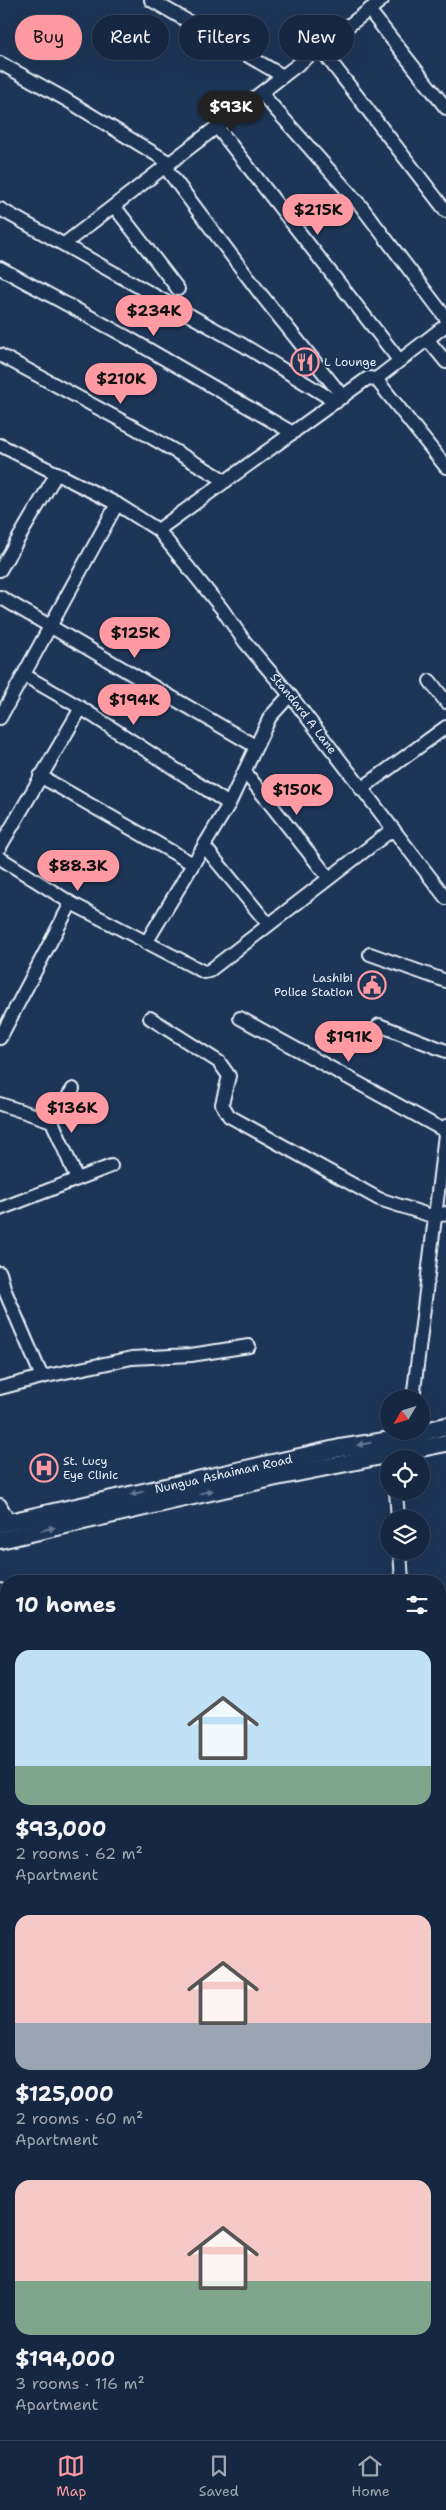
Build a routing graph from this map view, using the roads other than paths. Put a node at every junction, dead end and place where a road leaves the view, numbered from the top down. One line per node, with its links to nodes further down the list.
1 (152, 0): 8 (street)
2 (382, 0): 3 (street)
3 (369, 10): 4 (street); 10 (street)
4 (354, 22)
5 (304, 60): 8 (street)
6 (329, 60): 15 (street)
7 (0, 63): 12 (street)
8 (282, 76): 9 (street)
9 (261, 93): 11 (street); 19 (street)
10 (446, 108)
11 (217, 126): 12 (street); 23 (street)
12 (167, 165): 13 (street); 26 (street)
13 (114, 206): 16 (street); 18 (street)
14 (0, 210): 16 (street)
15 (446, 211)
16 (64, 244): 26 (street)
17 (0, 268): 27 (street)
18 (178, 289)
19 (446, 318)
20 (446, 325): 21 (street)
21 (428, 340): 23 (street); 24 (street)
22 (0, 355): 31 (street)
23 (399, 360): 25 (street)
24 (446, 362)
25 (376, 379): 26 (street); 29 (street)
26 (339, 399): 27 (street)
27 (293, 433): 31 (street)
28 (0, 445): 30 (street, Standard A Lane)
29 (446, 467)
30 (57, 473): 32 (street, Standard A Lane); 34 (street)
31 (226, 481): 33 (street)
32 (117, 504): 33 (street, Standard A Lane); 36 (street)
33 (158, 530): 39 (street, Standard A Lane)
34 (0, 570)
35 (0, 598): 36 (street)
36 (50, 625): 37 (street); 45 (street)
37 (24, 675): 40 (street); 42 (street)
38 (430, 681): 41 (street)
39 (290, 695): 45 (street); 48 (street, Standard A Lane)
40 (4, 702): 43 (street)
41 (446, 702)
42 (80, 708): 47 (street); 49 (street)
43 (0, 718)
44 (446, 727): 48 (street)
45 (255, 746): 46 (street)
46 (244, 772): 49 (street); 55 (street)
47 (40, 776): 52 (street); 54 (street)
48 (361, 789): 50 (street, Standard A Lane)
49 (229, 804): 51 (street)
50 (393, 829): 55 (street); 56 (street, Standard A Lane)
51 (204, 846): 54 (street); 58 (street)
52 (0, 848)
53 (0, 858): 57 (street)
54 (193, 864): 59 (street)
55 (328, 877): 58 (street)
56 (446, 898)
57 (71, 903): 59 (street); 65 (street)
58 (268, 924): 59 (street)
59 (146, 943)
60 (370, 954): 61 (street)
61 (446, 981)
62 (150, 1018): 75 (street)
63 (240, 1018): 71 (street)
64 (379, 1025): 66 (street)
65 (0, 1038)
66 (446, 1051)
67 (74, 1089): 69 (street)
68 (0, 1104): 69 (street)
69 (52, 1121): 73 (street)
70 (446, 1126): 71 (street)
71 (445, 1130): 75 (street)
72 (111, 1166): 73 (street)
73 (77, 1179): 74 (street)
74 (0, 1209)
75 (441, 1215): 80 (street)
76 (0, 1273): 78 (street)
77 (249, 1346): 78 (street)
78 (42, 1377): 79 (street)
79 (0, 1388)
80 (414, 1390)
81 (446, 1426): 82 (main road, Nungua Ashaiman Road)
82 (430, 1432)
83 (411, 1440): 87 (main road, Nungua Ashaiman Road)
84 (421, 1440): 85 (main road, Nungua Ashaiman Road)
85 (446, 1443)
86 (380, 1450): 90 (main road, Nungua Ashaiman Road, one-way to 90)
87 (395, 1450)
88 (380, 1454): 91 (main road, Nungua Ashaiman Road, one-way to 88)
89 (0, 1506): 90 (street)
90 (4, 1523)
91 (0, 1540)
92 (401, 1560): 93 (street)
93 (402, 1575)

